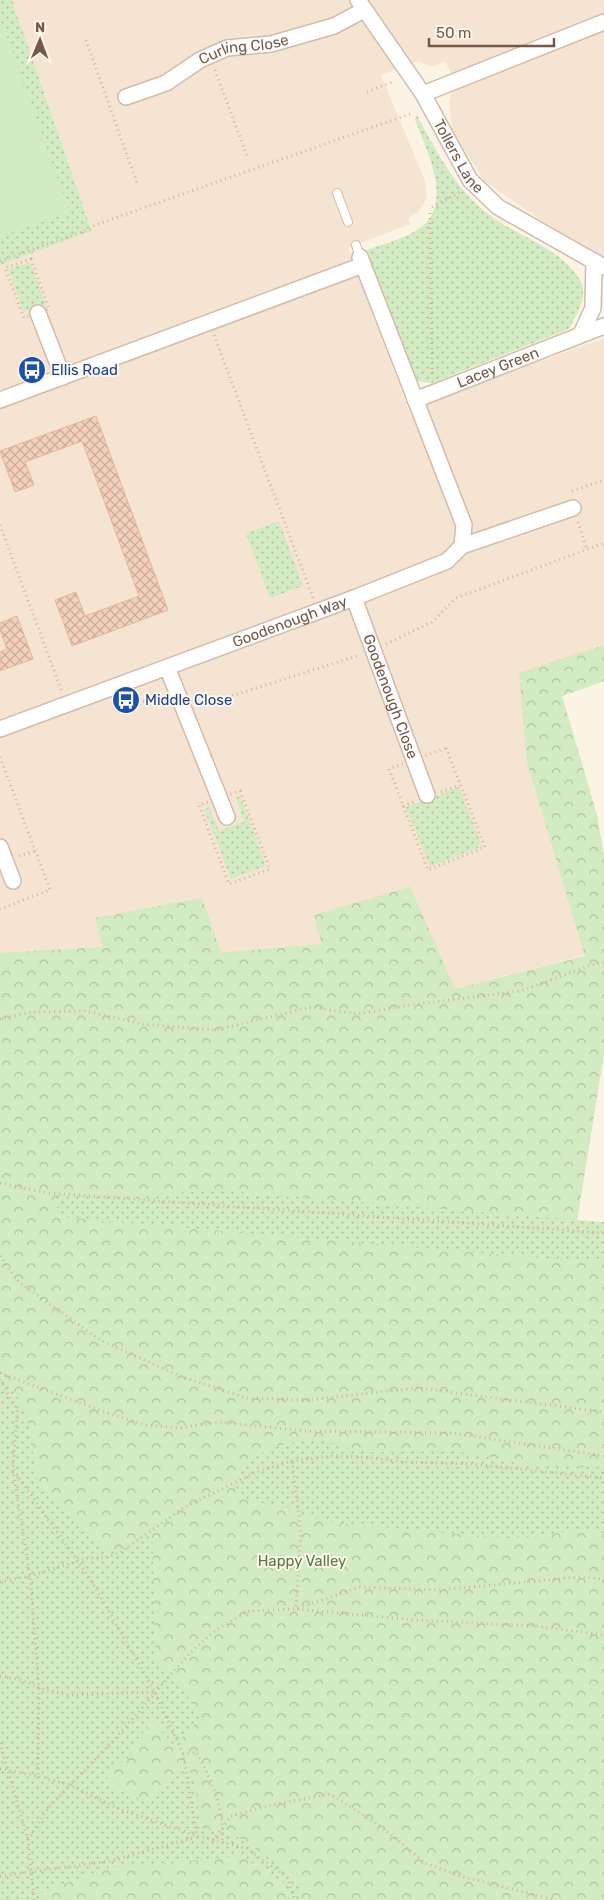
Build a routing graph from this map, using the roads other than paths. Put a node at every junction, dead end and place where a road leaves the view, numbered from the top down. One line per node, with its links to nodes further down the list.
1 (361, 5): 3 (street, Tollers Lane); 4 (street, Curling Close)
2 (604, 22): 3 (street)
3 (423, 94): 7 (street, Tollers Lane)
4 (126, 97)
5 (337, 193): 6 (lane)
6 (348, 222)
7 (599, 264): 10 (street)
8 (43, 311): 11 (street)
9 (604, 326): 10 (street, Lacey Green)
10 (581, 334): 13 (street, Lacey Green)
11 (63, 377): 12 (street); 13 (street)
12 (0, 400)
13 (415, 400): 15 (street)
14 (573, 508): 15 (street, Goodenough Way)
15 (462, 546): 16 (street, Goodenough Way)
16 (354, 598): 17 (street, Goodenough Way); 19 (street, Goodenough Close)
17 (167, 667): 18 (street, Goodenough Way); 20 (street)
18 (0, 729)
19 (428, 795)
20 (226, 817)
21 (0, 847): 22 (street)
22 (13, 880)

